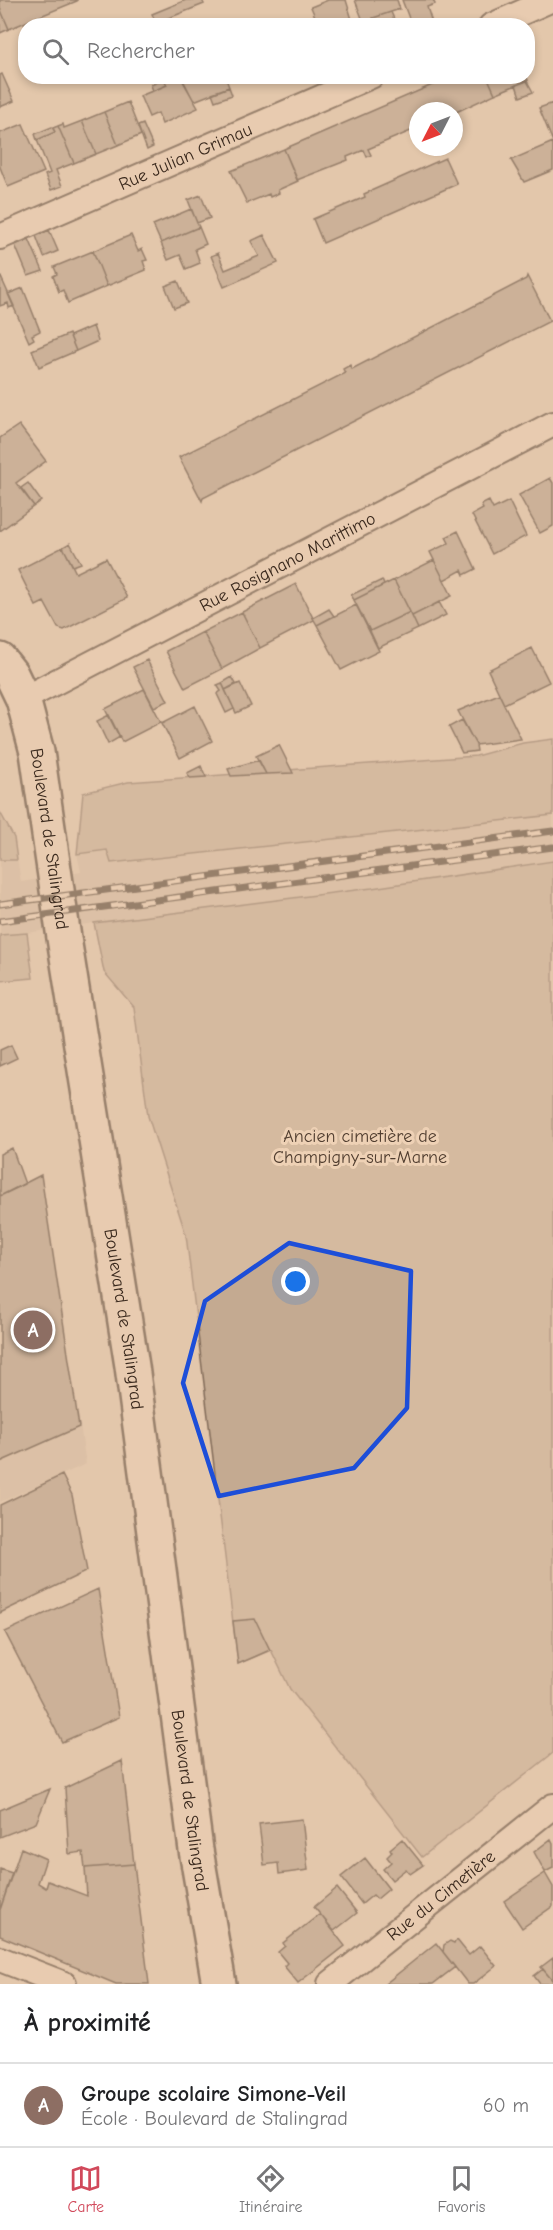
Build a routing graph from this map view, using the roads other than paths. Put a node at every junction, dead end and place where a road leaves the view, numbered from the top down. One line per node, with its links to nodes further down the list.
1 (550, 0): 2 (street)
2 (509, 18)
3 (353, 84): 4 (street, Rue Julian Grimau)
4 (0, 237)
5 (553, 424): 7 (street, Rue Rosignano Marittimo)
6 (0, 660): 7 (main road, Boulevard de Stalingrad)
7 (23, 699): 11 (main road, Boulevard de Stalingrad)
8 (553, 1806): 12 (street, Rue du Cimetière)
9 (0, 1959): 10 (street)
10 (64, 1984)
11 (219, 1984)
12 (330, 1984)

